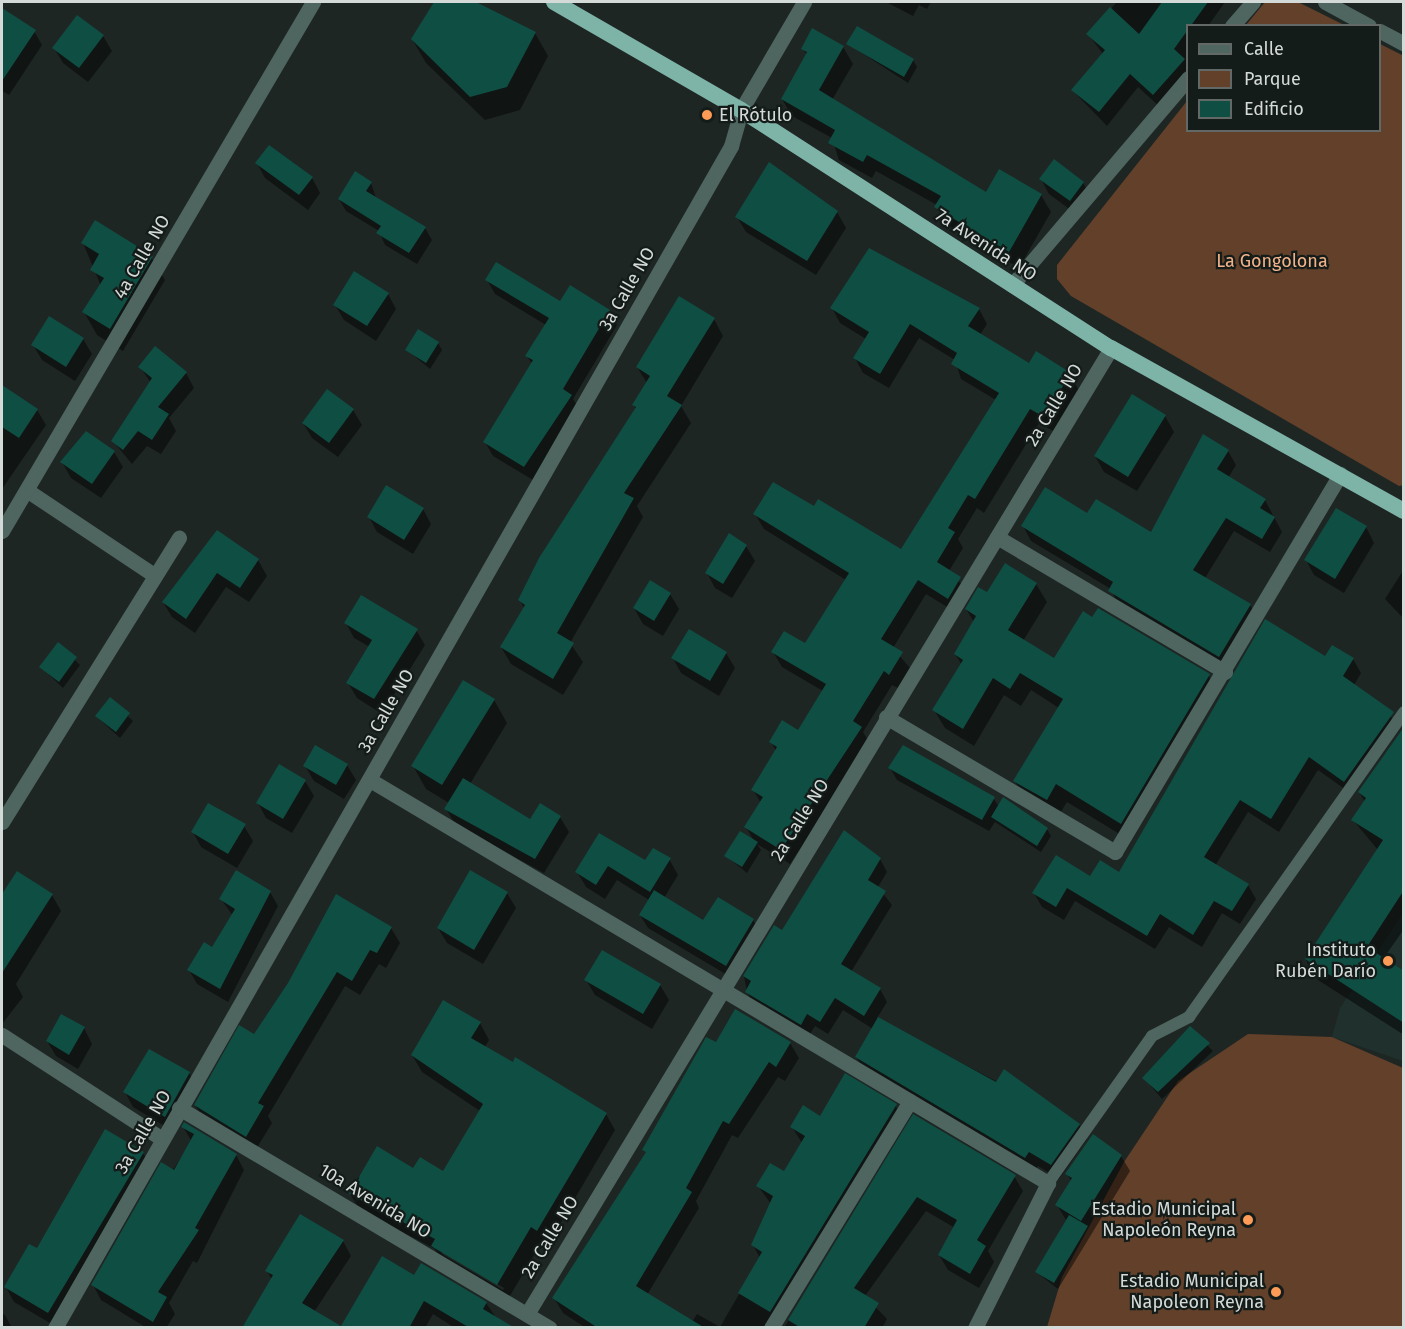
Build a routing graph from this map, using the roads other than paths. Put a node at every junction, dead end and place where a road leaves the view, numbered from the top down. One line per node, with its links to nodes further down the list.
1 (313, 2): 15 (street, 4a Calle NO)
2 (554, 2): 11 (highway, 7a Avenida NO)
3 (804, 2): 11 (street, 3a Calle NO)
4 (1253, 2): 6 (street)
5 (1325, 2): 7 (street)
6 (1234, 24)
7 (1365, 24)
8 (1381, 32): 9 (street)
9 (1404, 44)
10 (1186, 80): 12 (street)
11 (741, 110): 12 (highway, 7a Avenida NO); 24 (street, 3a Calle NO)
12 (1012, 285): 13 (highway, 7a Avenida NO)
13 (1111, 348): 14 (highway, 7a Avenida NO); 18 (street, 2a Calle NO)
14 (1340, 474): 16 (highway, 7a Avenida NO); 21 (street)
15 (28, 491): 17 (street, 4a Calle NO); 20 (street)
16 (1404, 511)
17 (2, 531)
18 (997, 537): 21 (street); 23 (street, 2a Calle NO)
19 (179, 538): 20 (street)
20 (154, 575): 25 (street)
21 (1225, 672): 23 (street)
22 (1404, 712): 31 (lane)
23 (886, 717): 26 (street, 2a Calle NO)
24 (369, 780): 26 (street); 29 (street, 3a Calle NO)
25 (2, 822)
26 (720, 988): 28 (street); 32 (street, 2a Calle NO)
27 (2, 1035): 30 (street)
28 (910, 1101): 31 (street); 35 (street)
29 (179, 1108): 30 (street, 3a Calle NO); 32 (street, 10a Avenida NO)
30 (162, 1139): 33 (street, 3a Calle NO)
31 (1048, 1183): 36 (street)
32 (527, 1314): 34 (street, 10a Avenida NO)
33 (55, 1328)
34 (550, 1328)
35 (771, 1328)
36 (975, 1328)

